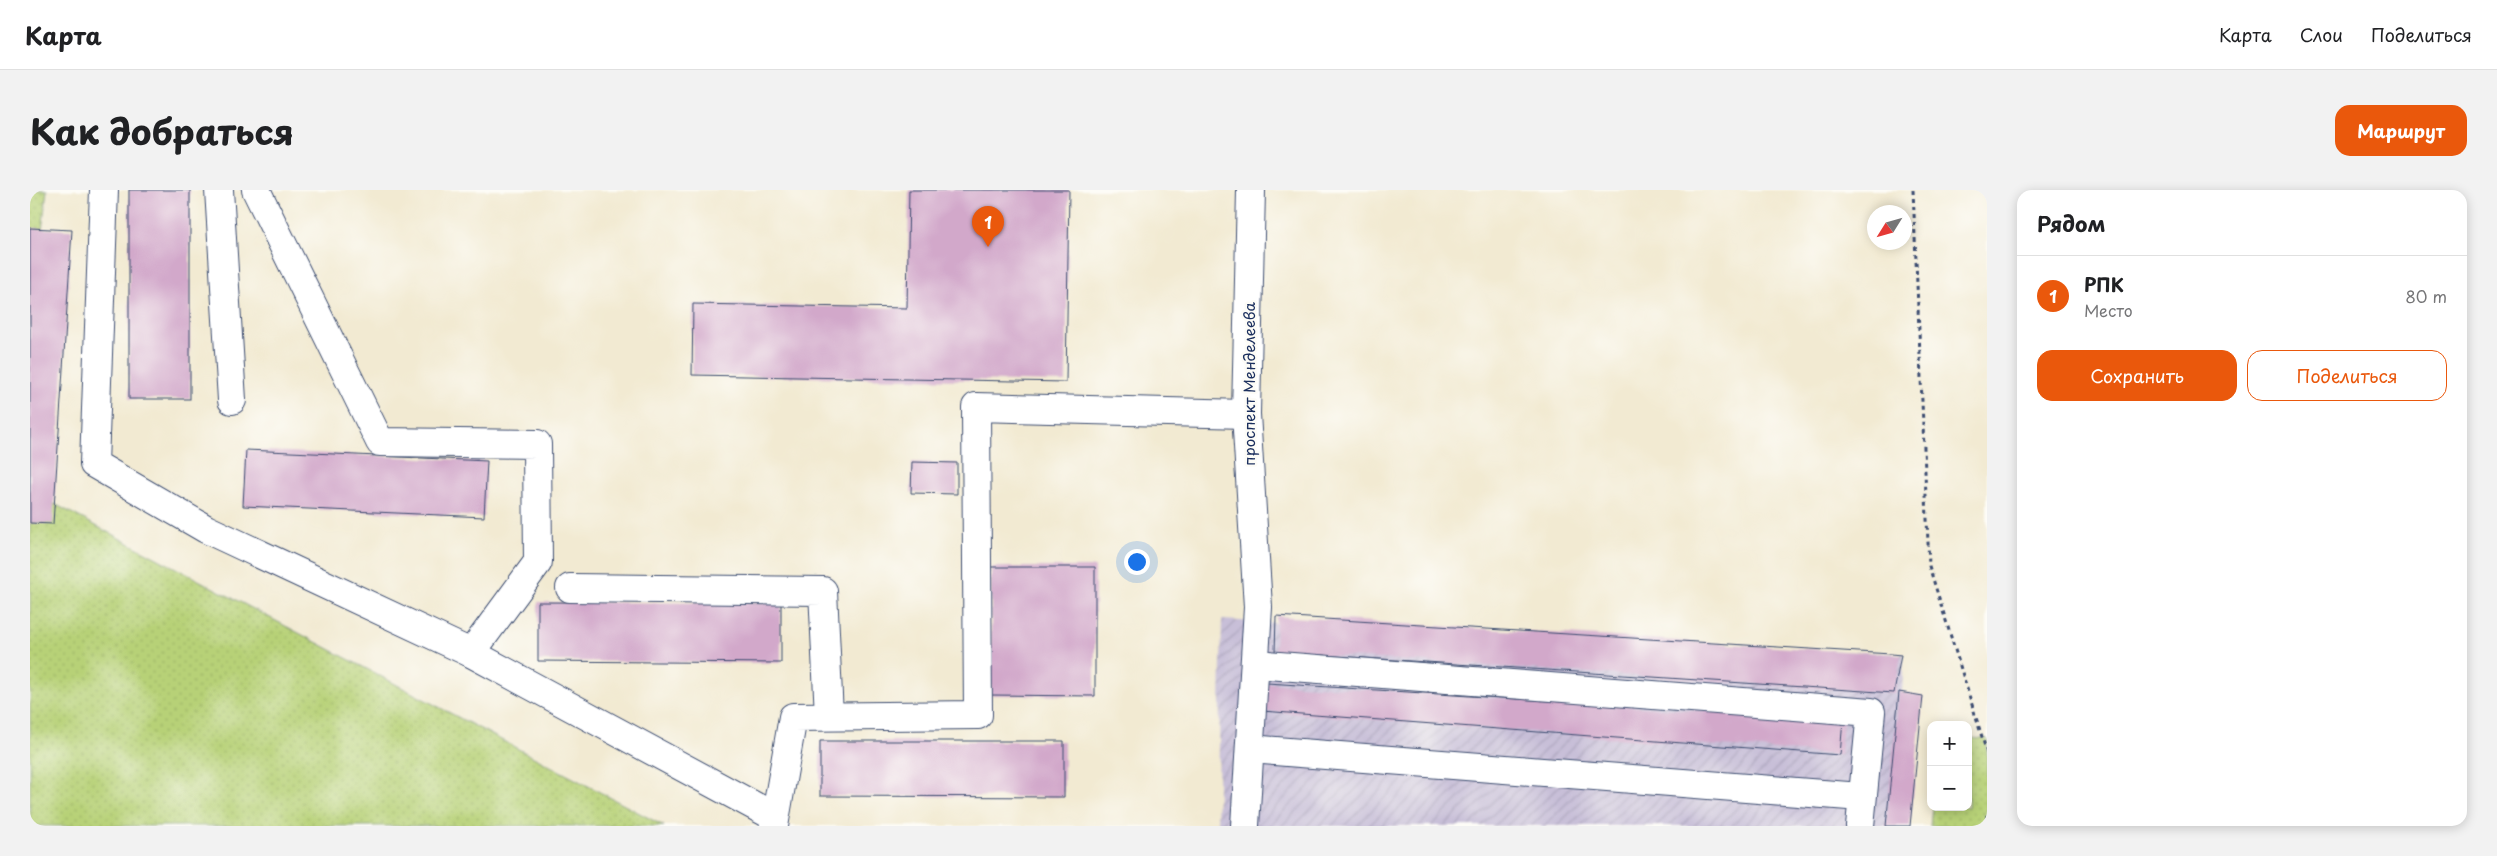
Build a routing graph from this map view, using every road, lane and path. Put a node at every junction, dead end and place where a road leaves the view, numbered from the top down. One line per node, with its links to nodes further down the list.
1 (104, 190): 9 (street)
2 (219, 190): 6 (street)
3 (256, 190): 9 (street)
4 (1251, 190): 7 (street, проспект Менделеева)
5 (1913, 190): 13 (path)
6 (232, 400)
7 (1246, 414): 10 (street, проспект Менделеева); 11 (street)
8 (570, 588): 11 (street)
9 (471, 653): 16 (street)
10 (1255, 664): 12 (street, проспект Менделеева); 14 (street)
11 (829, 716): 16 (street)
12 (1250, 749): 14 (street); 17 (street, проспект Менделеева)
13 (1987, 753)
14 (1862, 796): 18 (street)
15 (1987, 815): 19 (path)
16 (774, 821)
17 (1245, 826)
18 (1860, 826)
19 (1986, 826)

